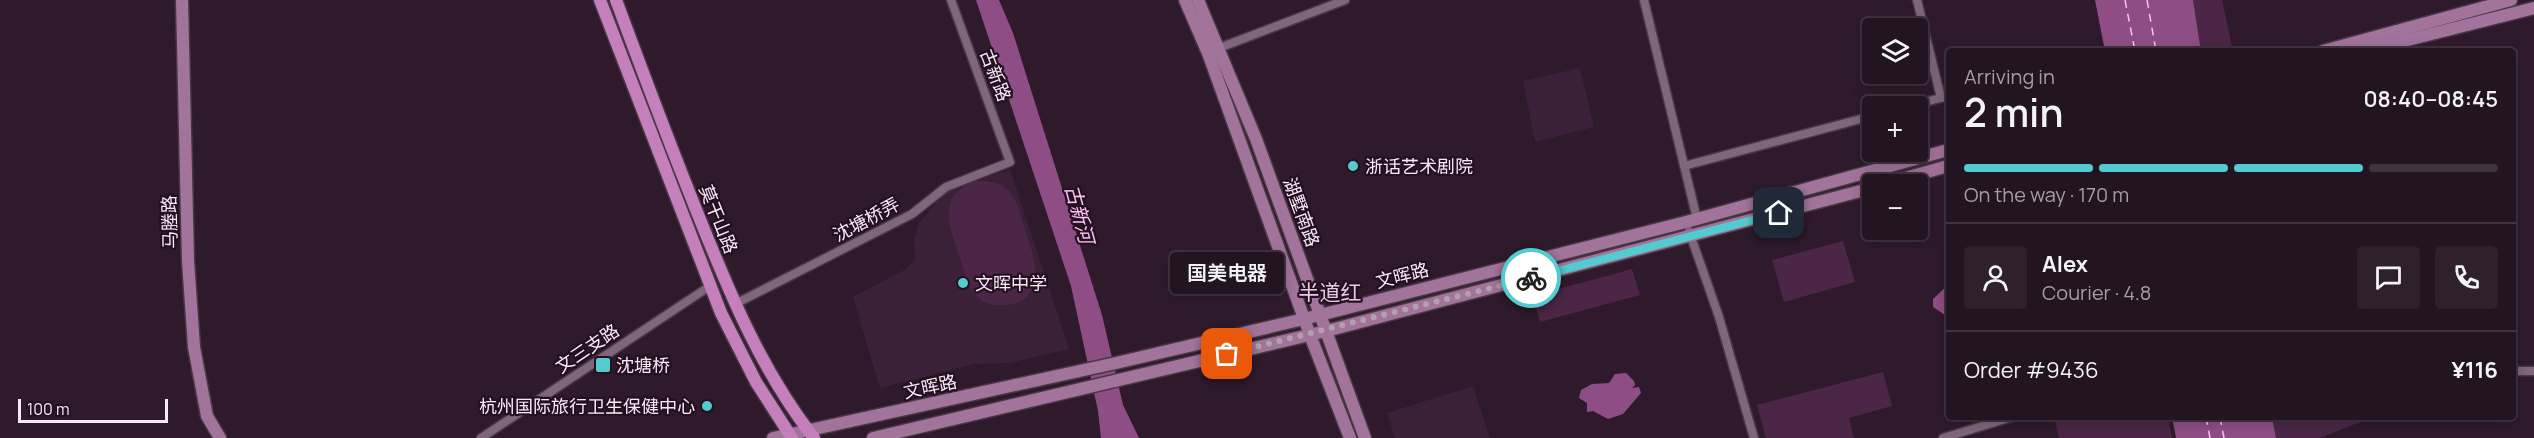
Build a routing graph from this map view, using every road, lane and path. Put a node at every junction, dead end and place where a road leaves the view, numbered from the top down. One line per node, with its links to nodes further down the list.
1 (182, 0): 37 (main road, 马塍路)
2 (600, 0): 26 (main road, 莫干山路)
3 (616, 0): 27 (main road, 莫干山路)
4 (951, 0): 19 (street, 古新路)
5 (1185, 0): 29 (main road, 湖墅南路)
6 (1198, 0): 12 (main road, 湖墅南路)
7 (1345, 0): 12 (street)
8 (1644, 0): 20 (street)
9 (1917, 0): 15 (street)
10 (2511, 0): 13 (main road)
11 (2534, 8): 14 (main road)
12 (1219, 48): 28 (main road, 湖墅南路)
13 (2336, 48)
14 (2376, 48)
15 (1945, 97): 16 (street)
16 (1928, 101)
17 (1862, 119): 20 (street)
18 (1946, 151): 24 (main road, 文晖路)
19 (1010, 162): 27 (street, 沈塘桥弄)
20 (1684, 166): 24 (street)
21 (1946, 167): 22 (main road)
22 (1920, 174)
23 (1862, 191): 25 (main road, 文晖路)
24 (1691, 220): 25 (street); 28 (main road, 文晖路)
25 (1691, 236): 30 (main road, 文晖路); 43 (street)
26 (710, 286): 36 (main road, 莫干山路); 38 (street, 文三支路)
27 (735, 304): 35 (main road, 莫干山路)
28 (1320, 314): 29 (main road, 文晖路); 30 (main road, 湖墅南路)
29 (1304, 319): 31 (main road, 湖墅南路); 35 (main road, 文晖路)
30 (1326, 331): 31 (main road, 文晖路); 42 (main road, 湖墅南路)
31 (1310, 335): 40 (main road, 文晖路); 41 (main road, 湖墅南路)
32 (2516, 371): 33 (street)
33 (2534, 371)
34 (2002, 420): 44 (street)
35 (811, 435): 36 (main road, 文晖路)
36 (792, 437): 39 (main road, 文晖路)
37 (220, 438)
38 (481, 438)
39 (773, 438)
40 (873, 438)
41 (1350, 438)
42 (1365, 438)
43 (1754, 438)
44 (1943, 438)

